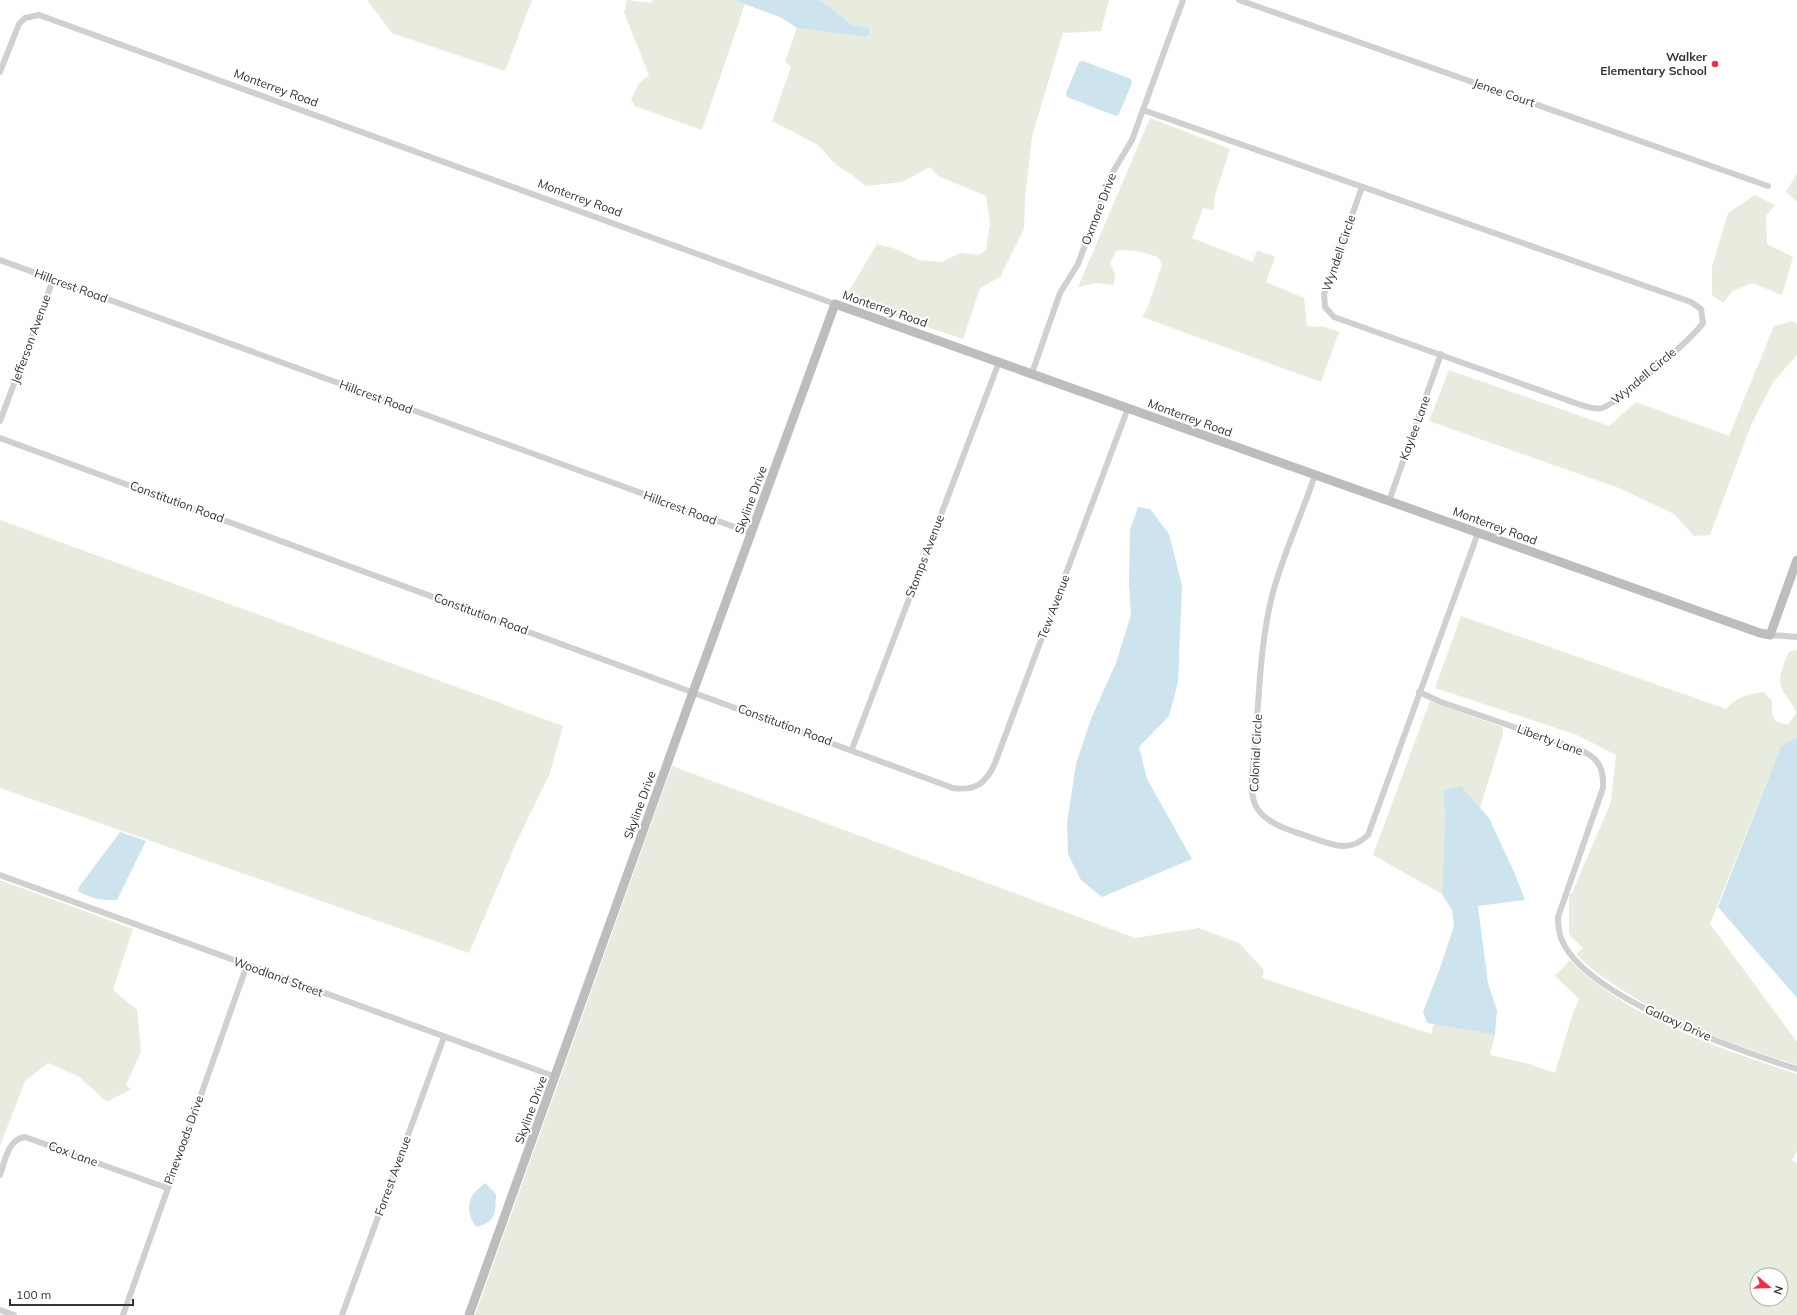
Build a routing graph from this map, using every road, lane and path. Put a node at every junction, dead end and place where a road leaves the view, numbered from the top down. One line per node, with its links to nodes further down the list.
1 (1183, 0): 4 (street, Oxmore Drive)
2 (1240, 0): 5 (street, Jenee Court)
3 (0, 72): 9 (street, Monterrey Road)
4 (1143, 110): 6 (street, Wyndell Circle); 12 (street, Oxmore Drive)
5 (1768, 186)
6 (1362, 187): 10 (street, Wyndell Circle); 10 (street, Wyndell Circle)
7 (0, 260): 8 (street, Hillcrest Road)
8 (53, 280): 14 (street, Jefferson Avenue); 19 (street, Hillcrest Road)
9 (836, 304): 11 (street, Monterrey Road); 19 (street, Skyline Drive)
10 (1441, 354): 17 (street, Kaylee Lane)
11 (999, 362): 12 (street, Monterrey Road); 25 (street, Stamps Avenue)
12 (1032, 373): 13 (street, Monterrey Road)
13 (1128, 408): 16 (street, Monterrey Road); 26 (street, Tew Avenue)
14 (0, 421)
15 (0, 438): 23 (street, Constitution Road)
16 (1315, 475): 17 (street, Monterrey Road); 24 (street, Colonial Circle)
17 (1389, 501): 18 (street, Monterrey Road)
18 (1478, 532): 21 (street, Monterrey Road); 24 (street, Colonial Circle)
19 (751, 533): 23 (street, Skyline Drive)
20 (1797, 560): 21 (street)
21 (1770, 635): 22 (street, Monterrey Road)
22 (1797, 637)
23 (693, 692): 25 (street, Constitution Road); 32 (street, Skyline Drive)
24 (1419, 692): 28 (street, Liberty Lane)
25 (852, 749): 26 (street, Constitution Road)
26 (962, 789)
27 (0, 875): 29 (street, Woodland Street)
28 (1572, 955): 31 (street, Galaxy Drive)
29 (247, 965): 30 (street, Woodland Street); 34 (street, Pinewoods Drive)
30 (444, 1037): 32 (street, Woodland Street); 38 (street, Forrest Avenue)
31 (1797, 1069)
32 (556, 1077): 39 (street, Skyline Drive)
33 (0, 1175): 34 (street, Cox Lane)
34 (167, 1188): 37 (street, Pinewoods Drive)
35 (0, 1310): 36 (street)
36 (14, 1315)
37 (123, 1315)
38 (342, 1315)
39 (469, 1315)

